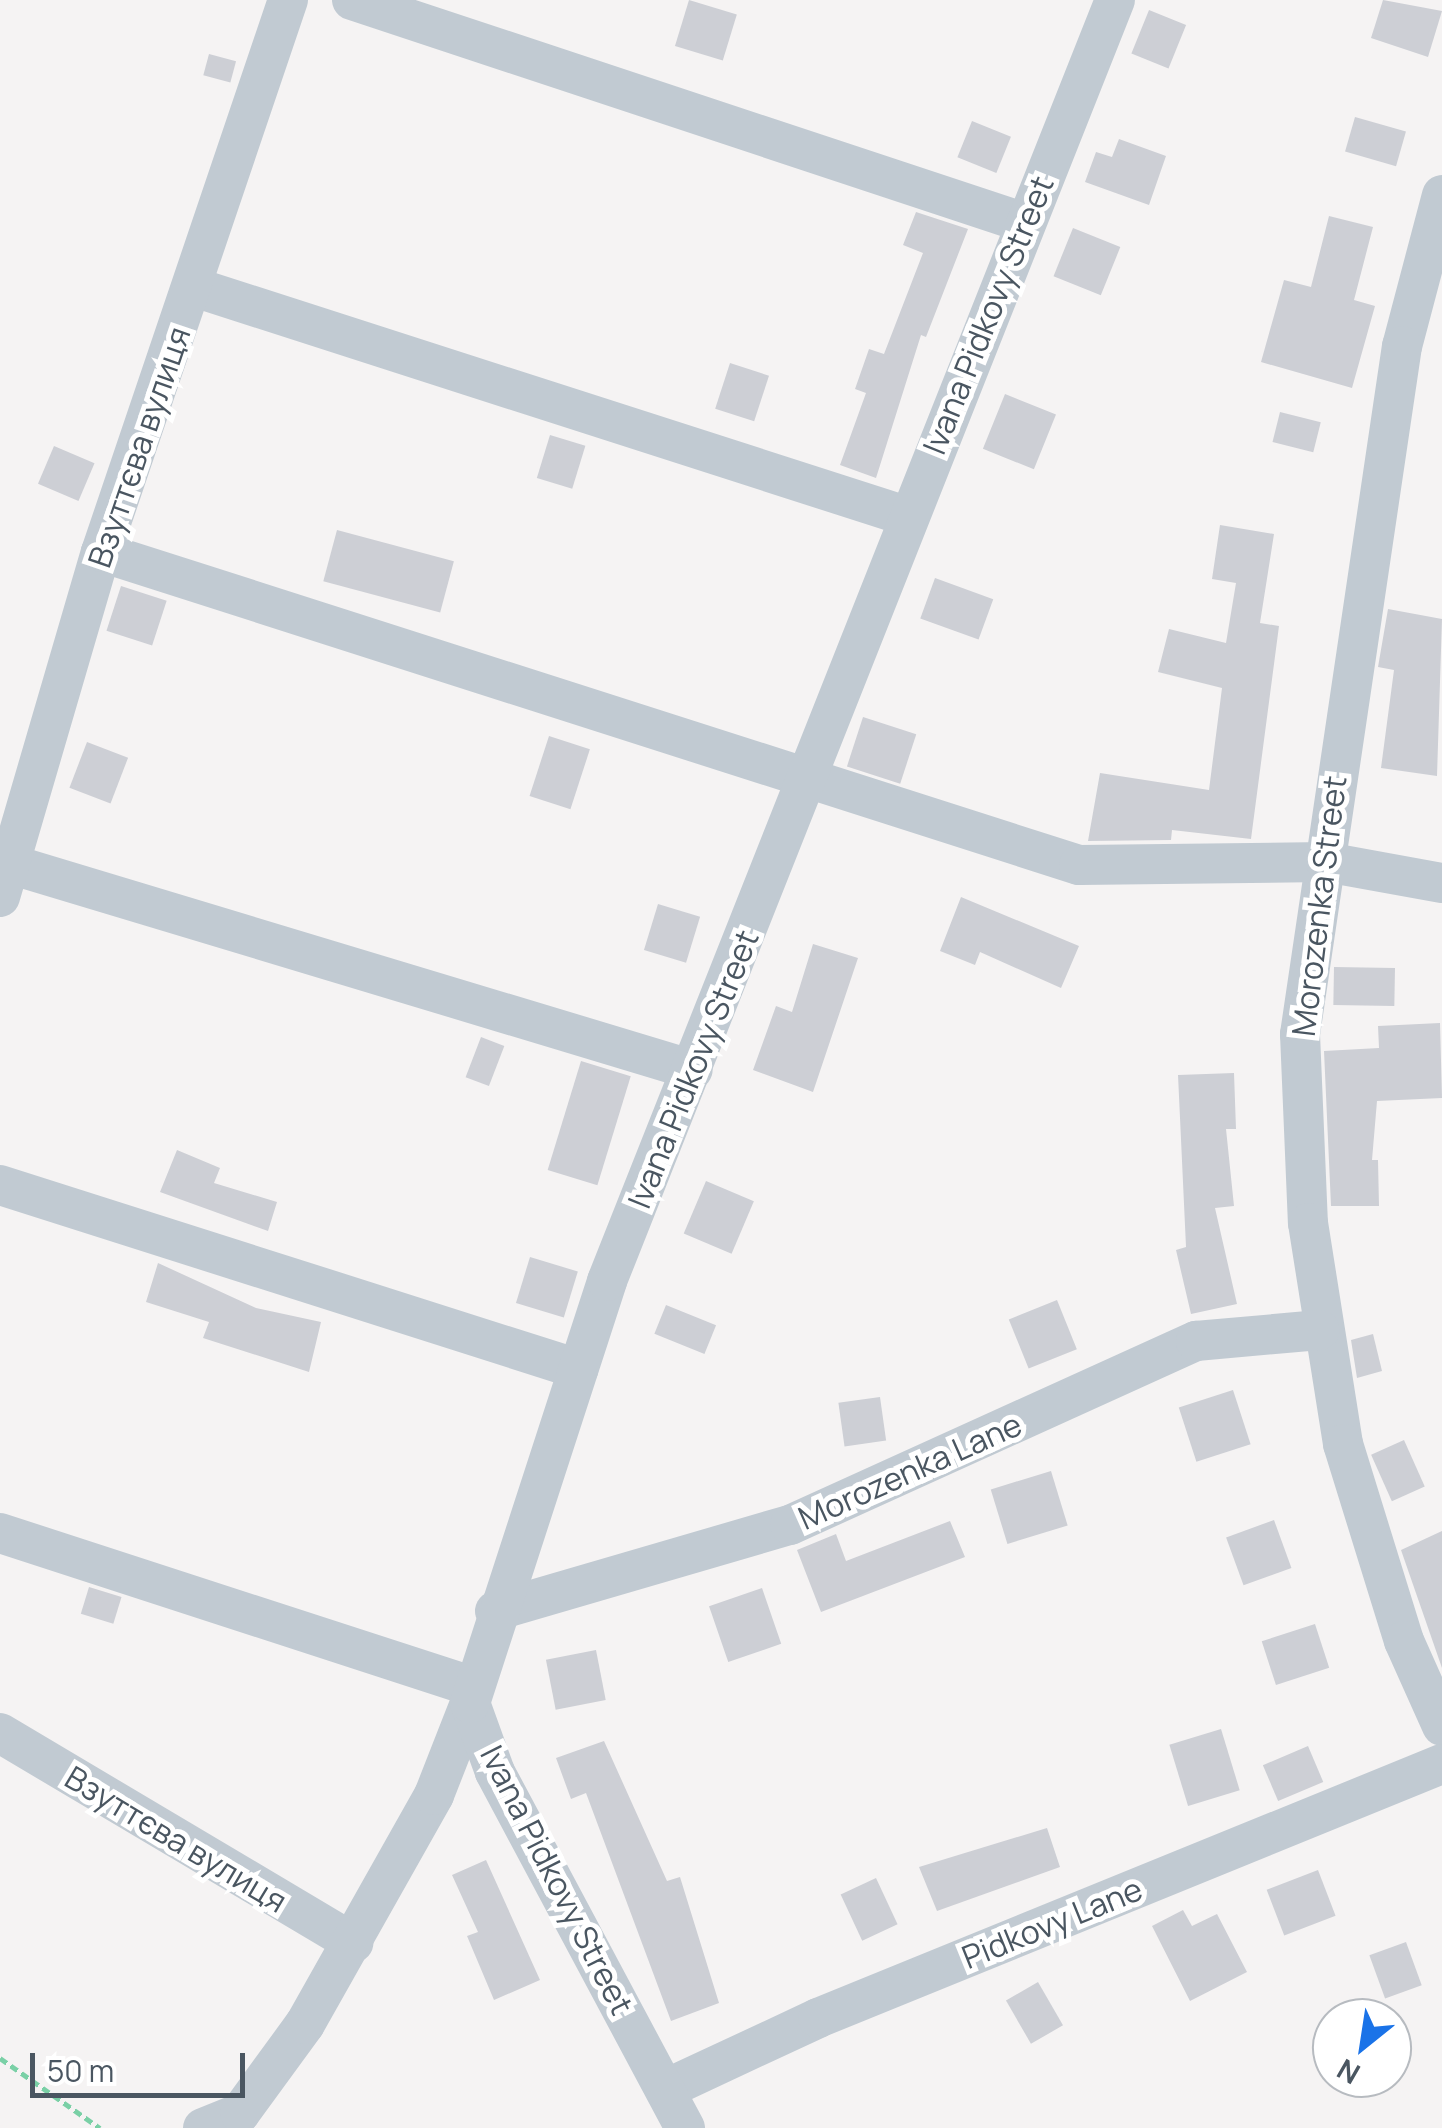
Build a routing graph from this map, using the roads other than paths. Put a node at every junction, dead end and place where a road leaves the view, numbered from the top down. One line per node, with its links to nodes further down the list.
1 (288, 0): 6 (street, Взуттєва вулиця)
2 (352, 0): 5 (street)
3 (1115, 0): 5 (street, Ivana Pidkovy Street)
4 (1442, 195): 10 (street, Morozenka Street)
5 (1025, 222): 7 (street, Ivana Pidkovy Street)
6 (194, 287): 7 (street); 8 (street, Взуттєва вулиця)
7 (906, 516): 9 (street, Ivana Pidkovy Street)
8 (101, 552): 9 (street); 11 (street, Взуттєва вулиця)
9 (801, 781): 10 (street); 13 (street, Ivana Pidkovy Street)
10 (1326, 862): 12 (street); 15 (street, Morozenka Street)
11 (5, 880): 13 (street)
12 (1442, 882)
13 (693, 1070): 16 (street, Ivana Pidkovy Street)
14 (0, 1185): 16 (street)
15 (1320, 1330): 18 (street, Morozenka Lane); 20 (street, Morozenka Street)
16 (578, 1370): 18 (street, Ivana Pidkovy Street)
17 (0, 1533): 19 (street)
18 (494, 1611): 19 (street, Ivana Pidkovy Street)
19 (472, 1695): 23 (street); 24 (street, Ivana Pidkovy Street)
20 (1442, 1726)
21 (0, 1733): 23 (street, Взуттєва вулиця)
22 (1442, 1764): 24 (street, Pidkovy Lane)
23 (353, 1943): 25 (street)
24 (666, 2089): 27 (street, Ivana Pidkovy Street)
25 (241, 2121): 26 (street)
26 (203, 2128)
27 (685, 2128)

